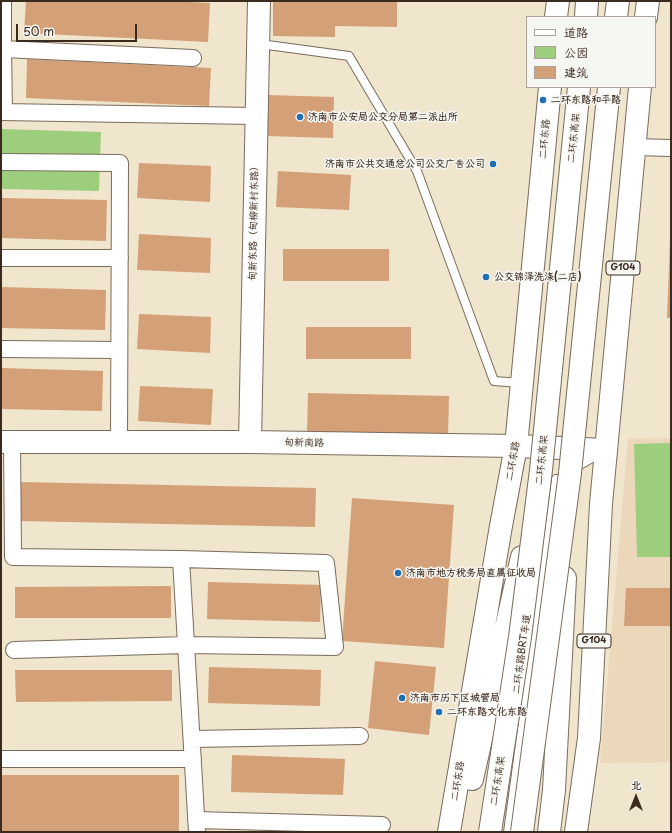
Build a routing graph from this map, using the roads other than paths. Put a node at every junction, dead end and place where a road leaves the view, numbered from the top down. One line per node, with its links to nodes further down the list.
1 (3, 1): 12 (street)
2 (259, 1): 11 (main road, 甸新东路（甸柳新村东路）)
3 (558, 1): 7 (main road)
4 (588, 1): 8 (main road)
5 (618, 1): 9 (main road)
6 (648, 1): 10 (main road)
7 (556, 16)
8 (586, 16)
9 (616, 16)
10 (646, 16)
11 (259, 44): 19 (main road, 甸新东路（甸柳新村东路）); 27 (lane)
12 (2, 49): 13 (street); 18 (street)
13 (194, 58)
14 (550, 88): 27 (main road, 二环东路)
15 (579, 88): 32 (main road, 二环东高架, bridge)
16 (609, 88): 32 (main road, 二环东高架, bridge)
17 (640, 88): 20 (main road, G104)
18 (3, 112): 19 (street)
19 (256, 116): 29 (main road, 甸新东路（甸柳新村东路）)
20 (634, 147): 21 (street); 31 (main road, G104)
21 (671, 148)
22 (1, 162): 24 (street)
23 (1, 258): 24 (street)
24 (120, 258): 26 (street)
25 (1, 349): 26 (street)
26 (120, 350): 30 (street)
27 (522, 383): 32 (main road, 二环东路)
28 (6, 442): 30 (main road, 甸新南路); 33 (street)
29 (250, 442): 30 (main road, 甸新南路); 32 (main road, 甸新南路)
30 (119, 443)
31 (606, 450): 32 (main road, 甸新南路); 32 (lane); 48 (main road, G104)
32 (541, 464): 42 (main road, 二环东路); 43 (main road, bridge); 44 (main road, 二环东高架, bridge); 45 (lane, 二环东路BRT车道); 46 (main road, 二环东高架, bridge); 47 (main road, bridge)
33 (181, 559): 34 (street); 34 (street)
34 (186, 645): 35 (street); 37 (street)
35 (14, 650)
36 (360, 736): 37 (street)
37 (192, 739): 38 (street)
38 (193, 758): 39 (street); 41 (street)
39 (1, 759)
40 (382, 825): 41 (street)
41 (196, 826)
42 (450, 832)
43 (464, 832)
44 (490, 832)
45 (508, 832)
46 (522, 832)
47 (549, 832)
48 (576, 832)

